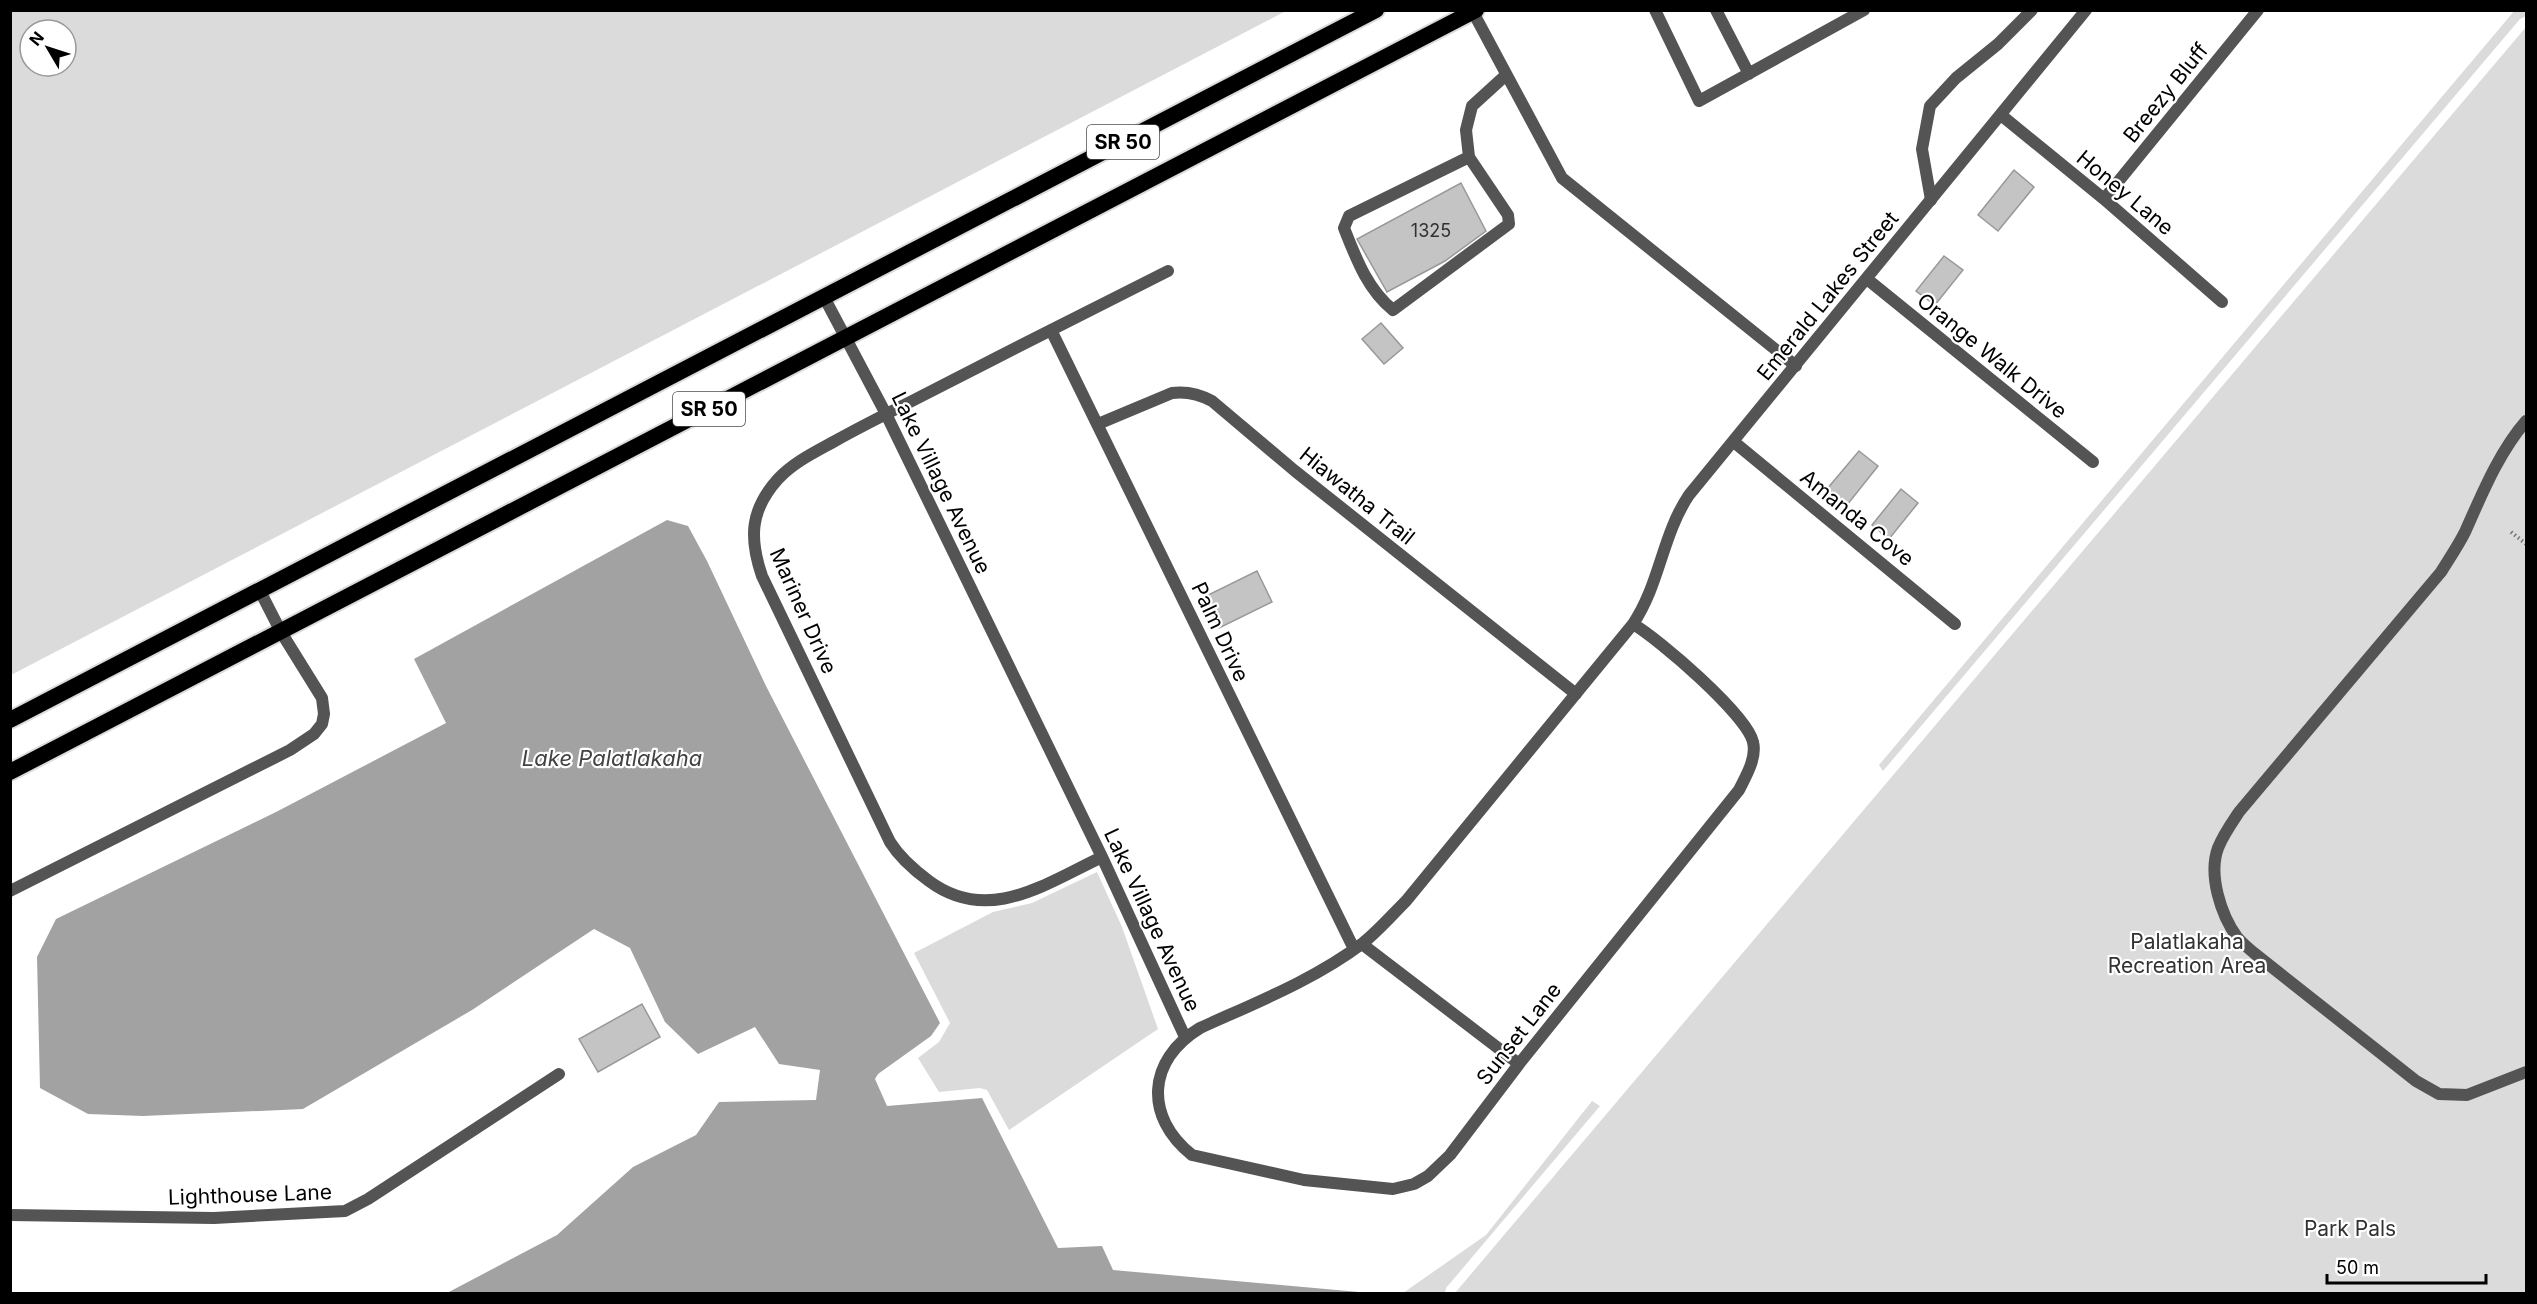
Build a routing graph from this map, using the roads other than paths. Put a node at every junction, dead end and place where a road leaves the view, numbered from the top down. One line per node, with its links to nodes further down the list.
1 (1376, 10): 17 (highway, SR 50)
2 (1655, 10): 9 (street)
3 (1716, 10): 9 (street)
4 (1864, 10): 9 (street)
5 (2032, 10): 13 (street)
6 (2086, 10): 11 (street, Emerald Lakes Street)
7 (2258, 10): 14 (street, Breezy Bluff)
8 (1475, 11): 10 (street); 20 (highway, SR 50)
9 (1749, 74)
10 (1506, 75): 12 (street); 21 (street)
11 (2001, 115): 13 (street, Emerald Lakes Street); 14 (street, Honey Lane)
12 (1469, 157): 12 (street)
13 (1931, 200): 16 (street, Emerald Lakes Street)
14 (2104, 200): 18 (street, Honey Lane)
15 (1168, 271): 19 (street, Mariner Drive)
16 (1867, 279): 21 (street, Emerald Lakes Street); 26 (street, Orange Walk Drive)
17 (824, 297): 20 (street, Lake Village Avenue); 27 (highway, SR 50)
18 (2222, 302)
19 (1051, 330): 22 (street, Mariner Drive); 24 (street, Palm Drive)
20 (846, 338): 22 (street, Lake Village Avenue); 30 (highway, SR 50)
21 (1796, 366): 25 (street, Emerald Lakes Street)
22 (886, 414): 34 (street, Lake Village Avenue); 34 (street, Mariner Drive)
23 (2526, 421): 39 (street)
24 (1098, 424): 31 (street, Hiawatha Trail); 36 (street, Palm Drive)
25 (1734, 442): 28 (street, Emerald Lakes Street); 29 (street, Amanda Cove)
26 (2093, 462)
27 (260, 591): 30 (street); 32 (highway, SR 50)
28 (1633, 624): 31 (street, Lake Village Avenue); 38 (street, Sunset Lane)
29 (1955, 624)
30 (281, 632): 33 (highway, SR 50); 35 (street)
31 (1576, 694): 36 (street, Lake Village Avenue)
32 (10, 720)
33 (10, 772)
34 (1102, 857): 37 (street, Lake Village Avenue)
35 (10, 891)
36 (1358, 946): 37 (street, Lake Village Avenue); 38 (street, Palm Drive)
37 (1185, 1037): 38 (street, Sunset Lane)
38 (1520, 1064)
39 (2526, 1072)
40 (559, 1074): 41 (street, Lighthouse Lane)
41 (10, 1215)

